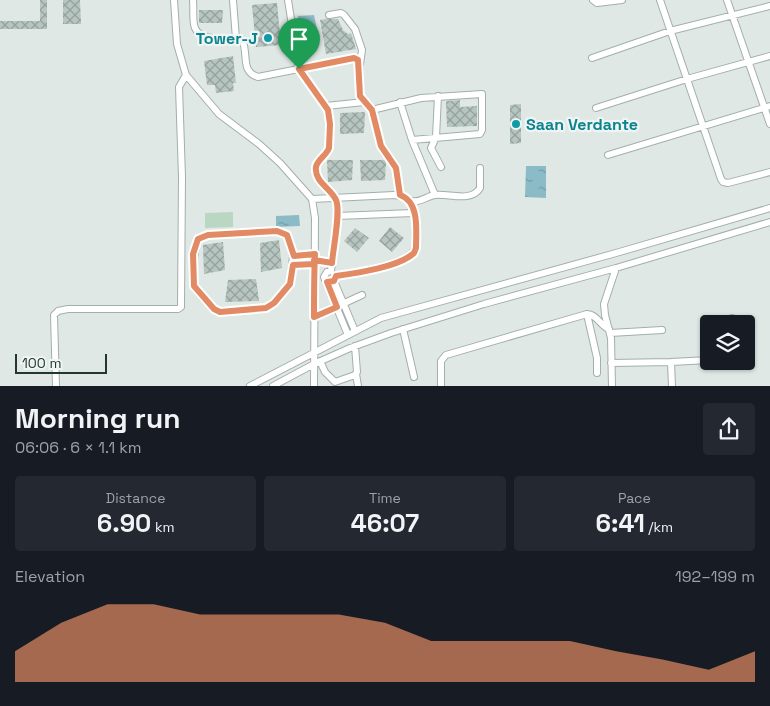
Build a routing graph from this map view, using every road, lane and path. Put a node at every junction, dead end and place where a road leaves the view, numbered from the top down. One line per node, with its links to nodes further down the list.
1 (174, 0): 19 (street)
2 (193, 0): 13 (street)
3 (233, 0): 13 (street)
4 (288, 0): 18 (street)
5 (593, 0): 6 (street)
6 (622, 0)
7 (660, 0): 12 (street)
8 (727, 0): 11 (street)
9 (770, 6): 11 (street)
10 (329, 15): 17 (street)
11 (731, 15): 12 (street); 16 (street)
12 (670, 31): 15 (street); 20 (street)
13 (236, 39): 18 (street)
14 (770, 56): 16 (street)
15 (592, 58)
16 (748, 62): 20 (street); 25 (street)
17 (360, 64): 18 (street); 22 (street)
18 (299, 69): 24 (street)
19 (186, 75): 39 (street); 71 (street)
20 (687, 79): 26 (street); 29 (street)
21 (438, 96): 23 (street); 30 (street); 30 (street)
22 (364, 102): 24 (street); 27 (street)
23 (400, 102): 27 (street); 31 (street)
24 (326, 106): 38 (street)
25 (767, 106): 28 (street); 29 (street)
26 (596, 108)
27 (372, 110): 36 (street)
28 (770, 124)
29 (703, 126): 32 (street); 35 (street)
30 (436, 138): 31 (street); 33 (street)
31 (412, 140): 37 (street)
32 (608, 155)
33 (441, 167)
34 (480, 168): 37 (street)
35 (770, 172)
36 (400, 195): 38 (street); 40 (street)
37 (435, 195): 40 (street)
38 (335, 198): 39 (street); 43 (street)
39 (312, 199): 46 (street)
40 (409, 201): 42 (street)
41 (770, 208): 59 (street)
42 (414, 213): 43 (street); 51 (street)
43 (337, 216): 47 (street)
44 (770, 222): 49 (street)
45 (294, 256): 46 (street); 48 (street); 48 (street)
46 (314, 260): 47 (street); 48 (street); 55 (street)
47 (332, 263): 50 (street)
48 (293, 265)
49 (616, 268): 56 (street); 58 (street)
50 (330, 271): 51 (street); 51 (street)
51 (332, 279): 53 (street)
52 (362, 295): 53 (street)
53 (340, 305): 55 (street); 59 (street); 60 (street)
54 (587, 314): 58 (street); 67 (street); 77 (street)
55 (314, 317): 62 (street)
56 (403, 329): 61 (street); 69 (street)
57 (662, 330): 58 (street)
58 (610, 331): 64 (street)
59 (355, 332): 60 (street)
60 (348, 335): 62 (street)
61 (355, 346): 66 (street); 68 (street)
62 (314, 352): 66 (street); 72 (street)
63 (700, 360): 65 (street)
64 (611, 362): 65 (street); 78 (street)
65 (671, 362): 79 (street)
66 (317, 363): 70 (street); 73 (street); 74 (street)
67 (597, 373)
68 (356, 374): 70 (street); 76 (street)
69 (414, 377)
70 (335, 382): 75 (street)
71 (56, 386)
72 (250, 386)
73 (273, 386)
74 (314, 386)
75 (326, 386)
76 (358, 386)
77 (441, 386)
78 (612, 386)
79 (672, 386)

